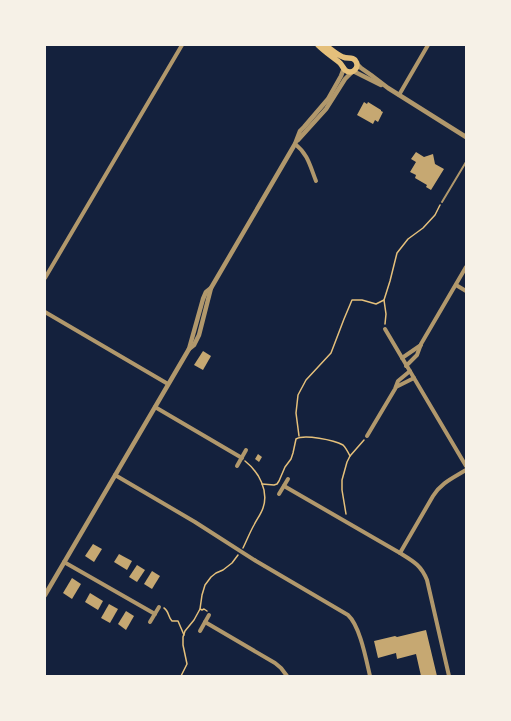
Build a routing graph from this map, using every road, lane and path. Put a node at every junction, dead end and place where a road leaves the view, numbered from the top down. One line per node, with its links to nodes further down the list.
1 (182, 45): 17 (street)
2 (318, 45): 7 (main road)
3 (325, 45): 5 (main road)
4 (428, 45): 10 (street)
5 (348, 58): 6 (main road); 7 (main road)
6 (357, 64): 8 (main road); 9 (street)
7 (343, 67): 8 (main road); 12 (street)
8 (352, 72): 9 (street); 12 (street)
9 (388, 88): 10 (street)
10 (399, 95): 11 (street)
11 (466, 137)
12 (295, 144): 14 (street); 28 (street)
13 (465, 163): 15 (lane)
14 (316, 181)
15 (442, 202): 20 (path)
16 (466, 267): 18 (street)
17 (45, 278)
18 (456, 285): 19 (street); 23 (street)
19 (466, 291)
20 (384, 300): 22 (path); 31 (path)
21 (45, 312): 28 (street)
22 (385, 329): 24 (street)
23 (421, 344): 24 (street); 25 (street)
24 (402, 358): 25 (street)
25 (406, 366): 26 (street)
26 (410, 371): 27 (street); 29 (street)
27 (414, 378): 29 (street); 37 (street)
28 (168, 384): 30 (street)
29 (395, 389): 32 (street)
30 (155, 407): 35 (street); 39 (street)
31 (299, 436): 34 (path); 41 (path)
32 (368, 436): 34 (path)
33 (246, 450): 35 (street)
34 (350, 456): 44 (path)
35 (242, 458): 36 (street); 41 (path)
36 (237, 466)
37 (466, 466)
38 (466, 470): 46 (street)
39 (115, 475): 48 (street); 59 (street)
40 (288, 478): 42 (street)
41 (262, 484): 45 (path)
42 (284, 486): 43 (street); 46 (street)
43 (279, 494)
44 (346, 514)
45 (243, 548)
46 (400, 553): 60 (street)
47 (239, 555): 56 (path)
48 (64, 562): 49 (street); 51 (street)
49 (45, 595)
50 (159, 607): 51 (street); 56 (path)
51 (155, 614): 53 (street)
52 (209, 615): 54 (street)
53 (150, 622)
54 (205, 622): 55 (street); 58 (street)
55 (200, 631)
56 (184, 635): 57 (path)
57 (182, 676)
58 (287, 676)
59 (370, 676)
60 (449, 676)

